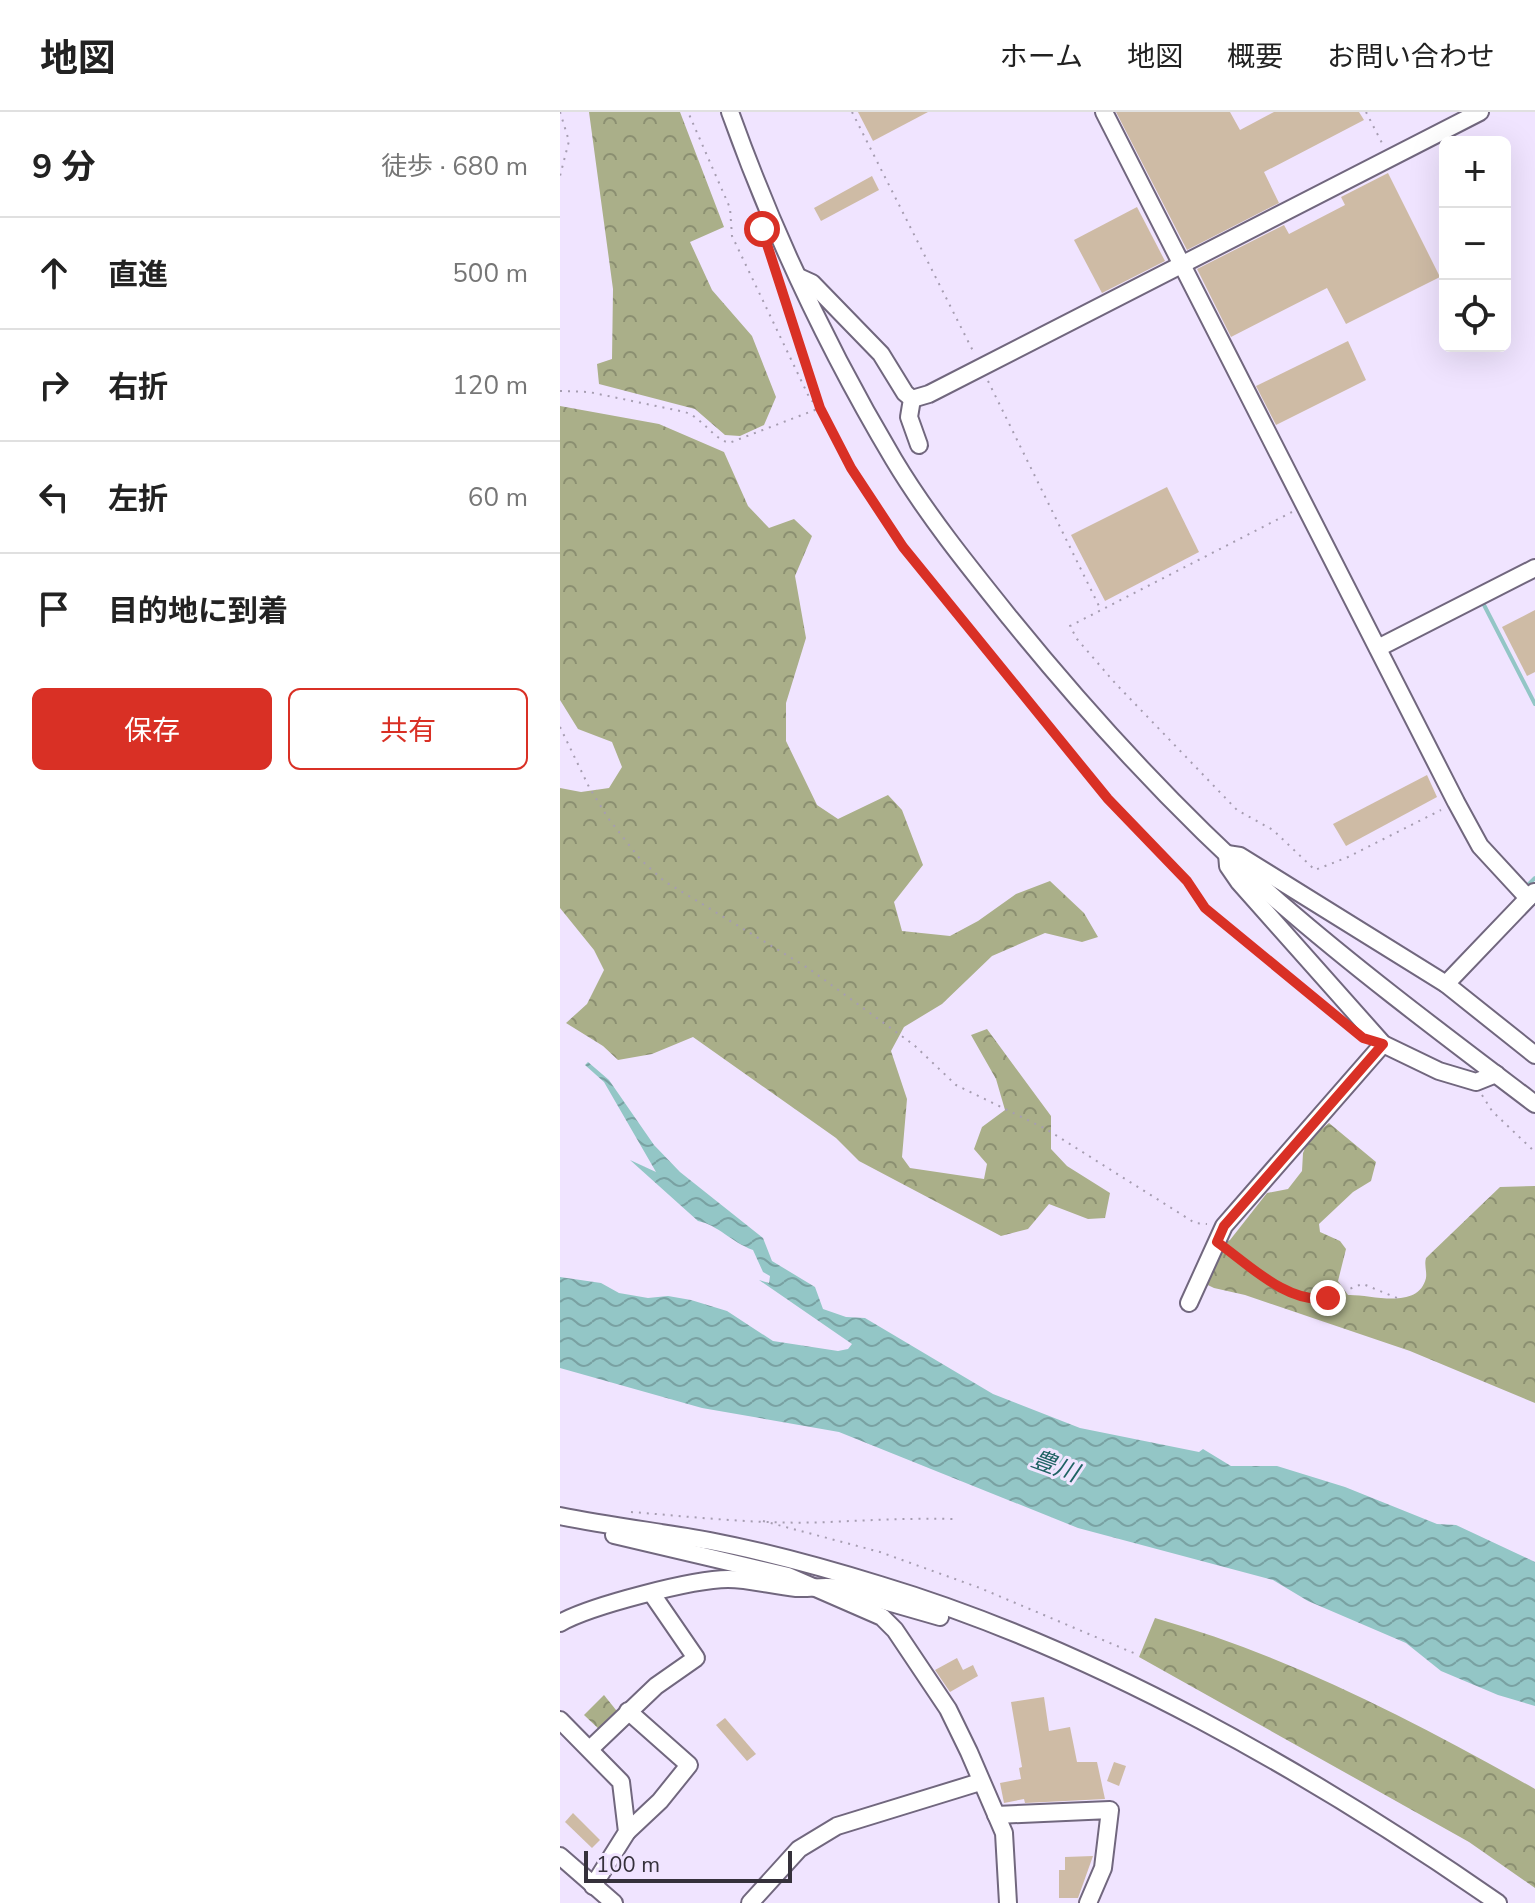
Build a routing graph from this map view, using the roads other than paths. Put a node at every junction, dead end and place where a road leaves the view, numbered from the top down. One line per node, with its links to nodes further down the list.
1 (730, 112): 5 (street)
2 (1104, 112): 4 (street)
3 (1480, 112): 4 (street)
4 (1183, 264): 6 (street); 9 (street)
5 (799, 277): 6 (street); 10 (street)
6 (912, 399): 7 (street)
7 (919, 445)
8 (1535, 568): 9 (street)
9 (1378, 648): 11 (street)
10 (1227, 854): 12 (street); 13 (street); 15 (street)
11 (1531, 894): 12 (street)
12 (1446, 984): 14 (street)
13 (1383, 1044): 15 (street); 17 (street)
14 (1535, 1055)
15 (1496, 1074): 16 (street)
16 (1535, 1104)
17 (1189, 1303)
18 (560, 1516): 19 (street)
19 (593, 1522): 20 (street); 23 (street)
20 (812, 1588): 21 (street); 23 (street); 27 (street)
21 (652, 1594): 22 (street); 24 (street)
22 (560, 1623)
23 (999, 1628): 36 (street)
24 (628, 1711): 26 (street); 29 (street)
25 (560, 1720): 26 (street)
26 (590, 1749): 29 (street)
27 (980, 1782): 28 (street); 33 (street)
28 (996, 1815): 34 (street); 35 (street)
29 (627, 1832): 31 (street)
30 (560, 1856): 31 (street)
31 (593, 1886): 32 (street)
32 (614, 1903)
33 (750, 1903)
34 (1008, 1903)
35 (1088, 1903)
36 (1498, 1903)

